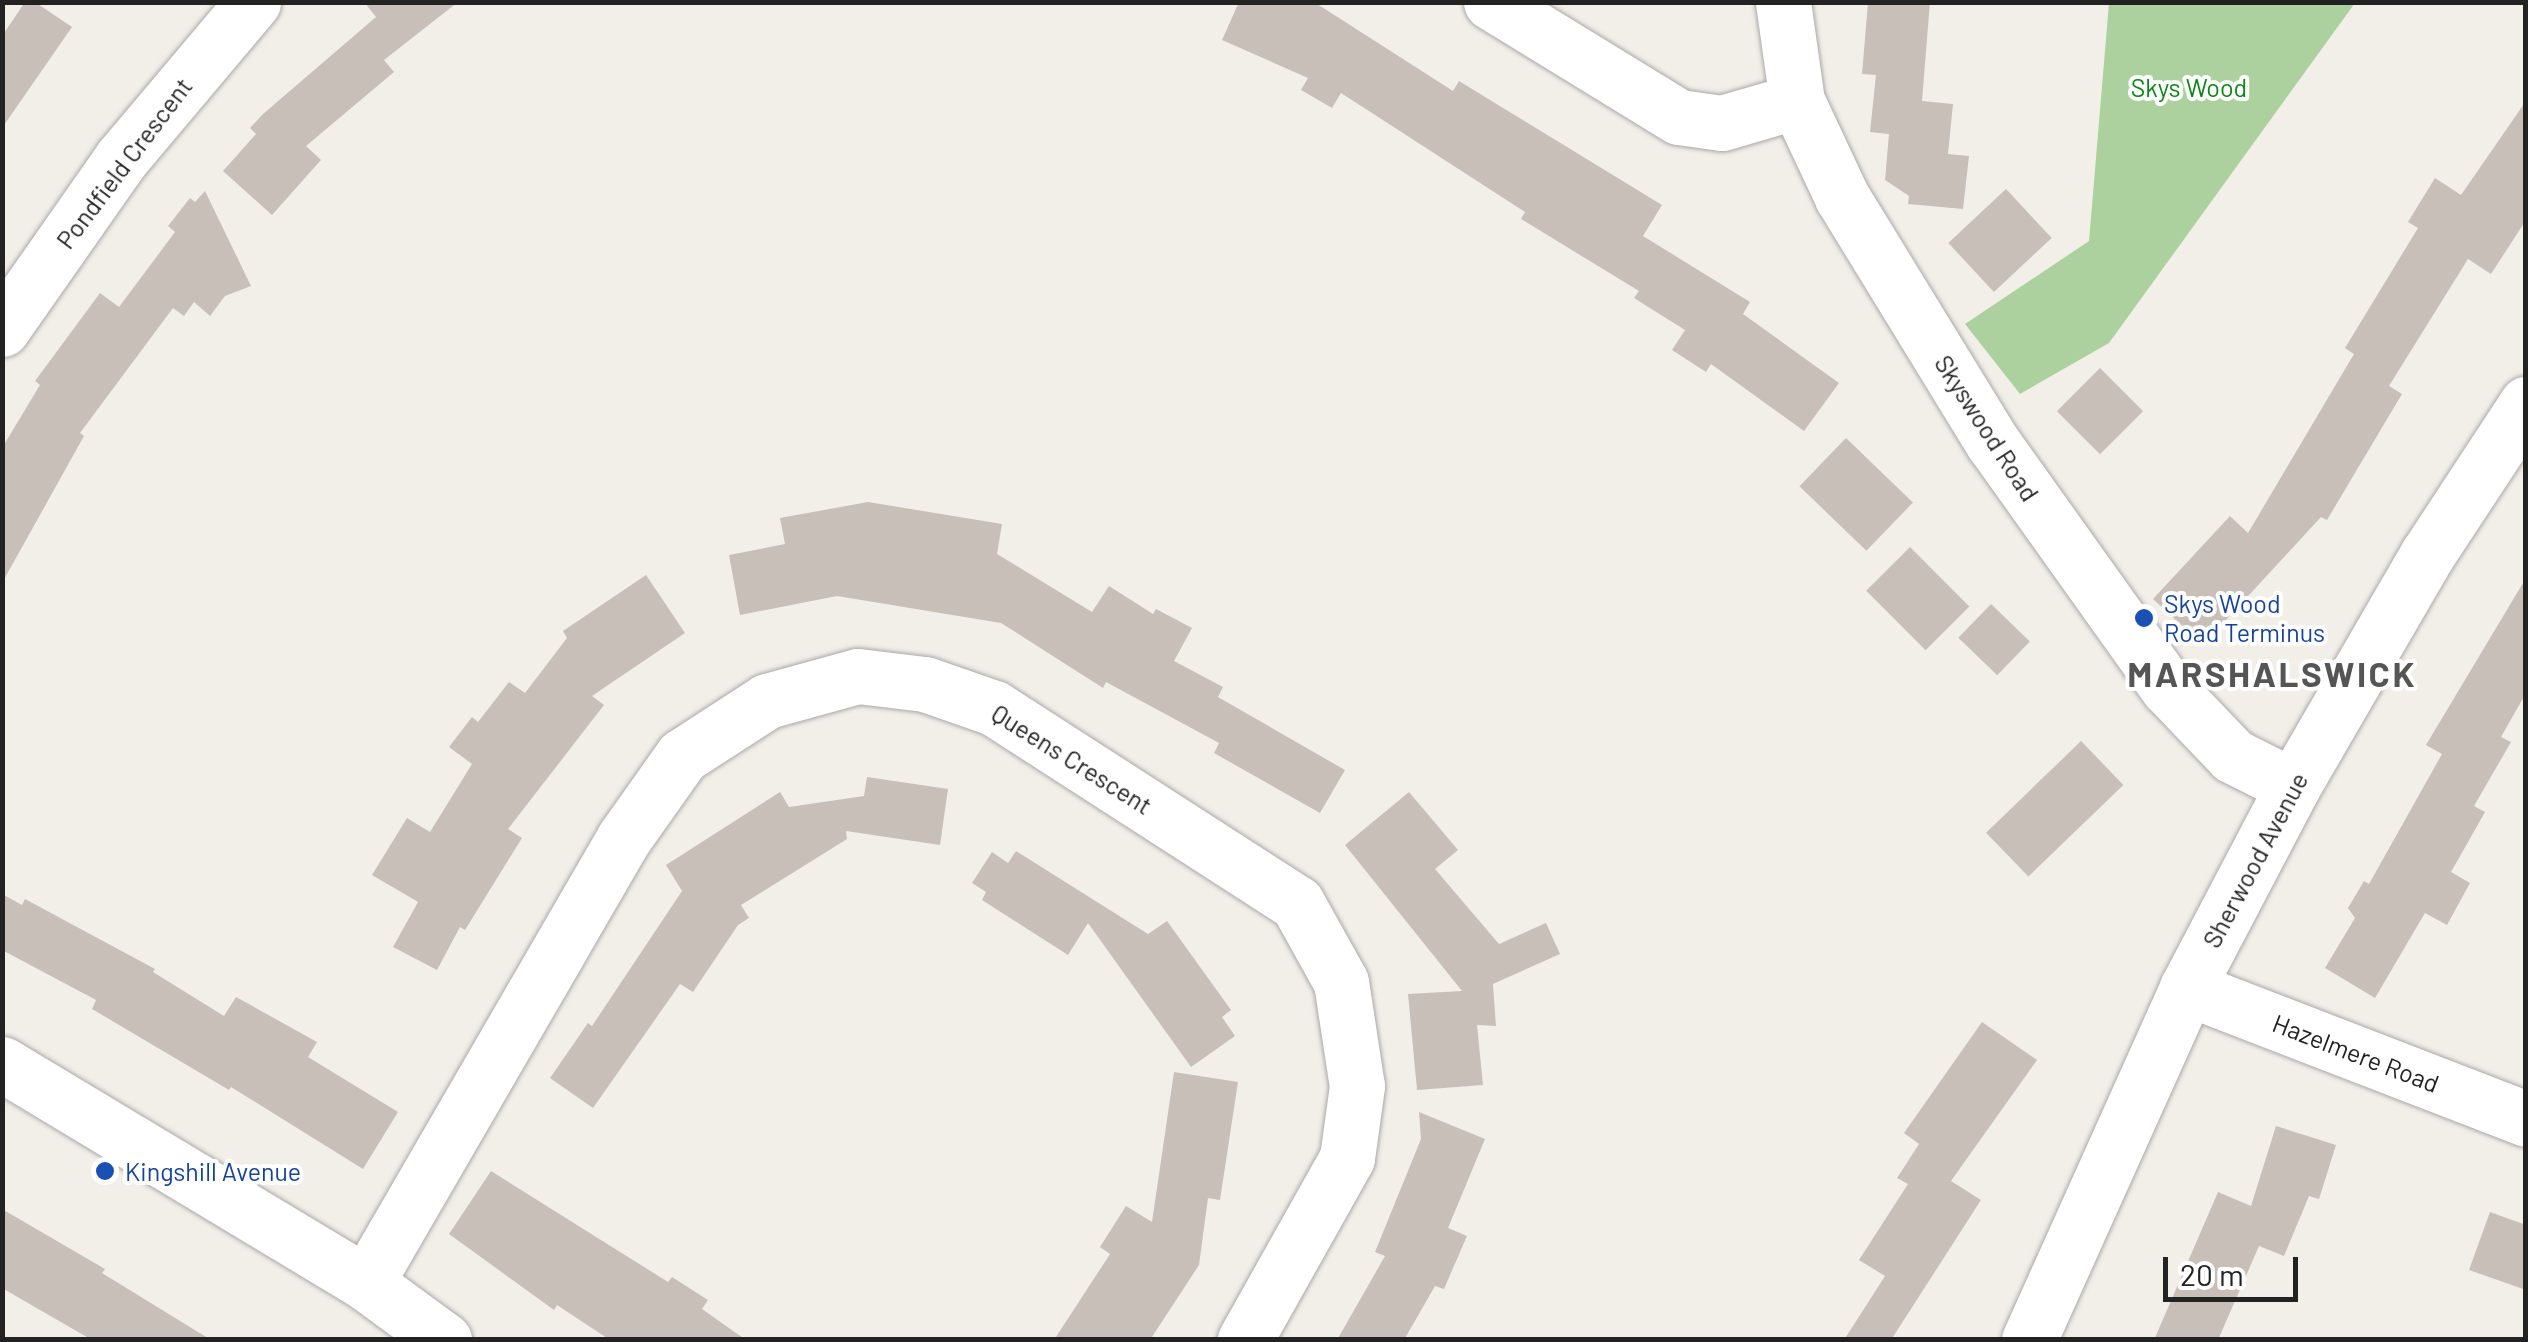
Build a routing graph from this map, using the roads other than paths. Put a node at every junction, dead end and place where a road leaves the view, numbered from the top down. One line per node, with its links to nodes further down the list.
1 (253, 2): 5 (street, Pondfield Crescent)
2 (1491, 2): 4 (street)
3 (1783, 2): 4 (street, Skyswood Road)
4 (1797, 101): 7 (street, Skyswood Road)
5 (2, 329)
6 (2526, 404): 7 (street, Sherwood Avenue)
7 (2293, 786): 8 (street, Sherwood Avenue)
8 (2187, 988): 10 (street, Hazelmere Road); 14 (street, Sherwood Avenue)
9 (2, 1064): 11 (street)
10 (2526, 1119)
11 (366, 1283): 12 (street); 13 (street, Queens Crescent)
12 (444, 1340)
13 (1245, 1340)
14 (2029, 1340)

